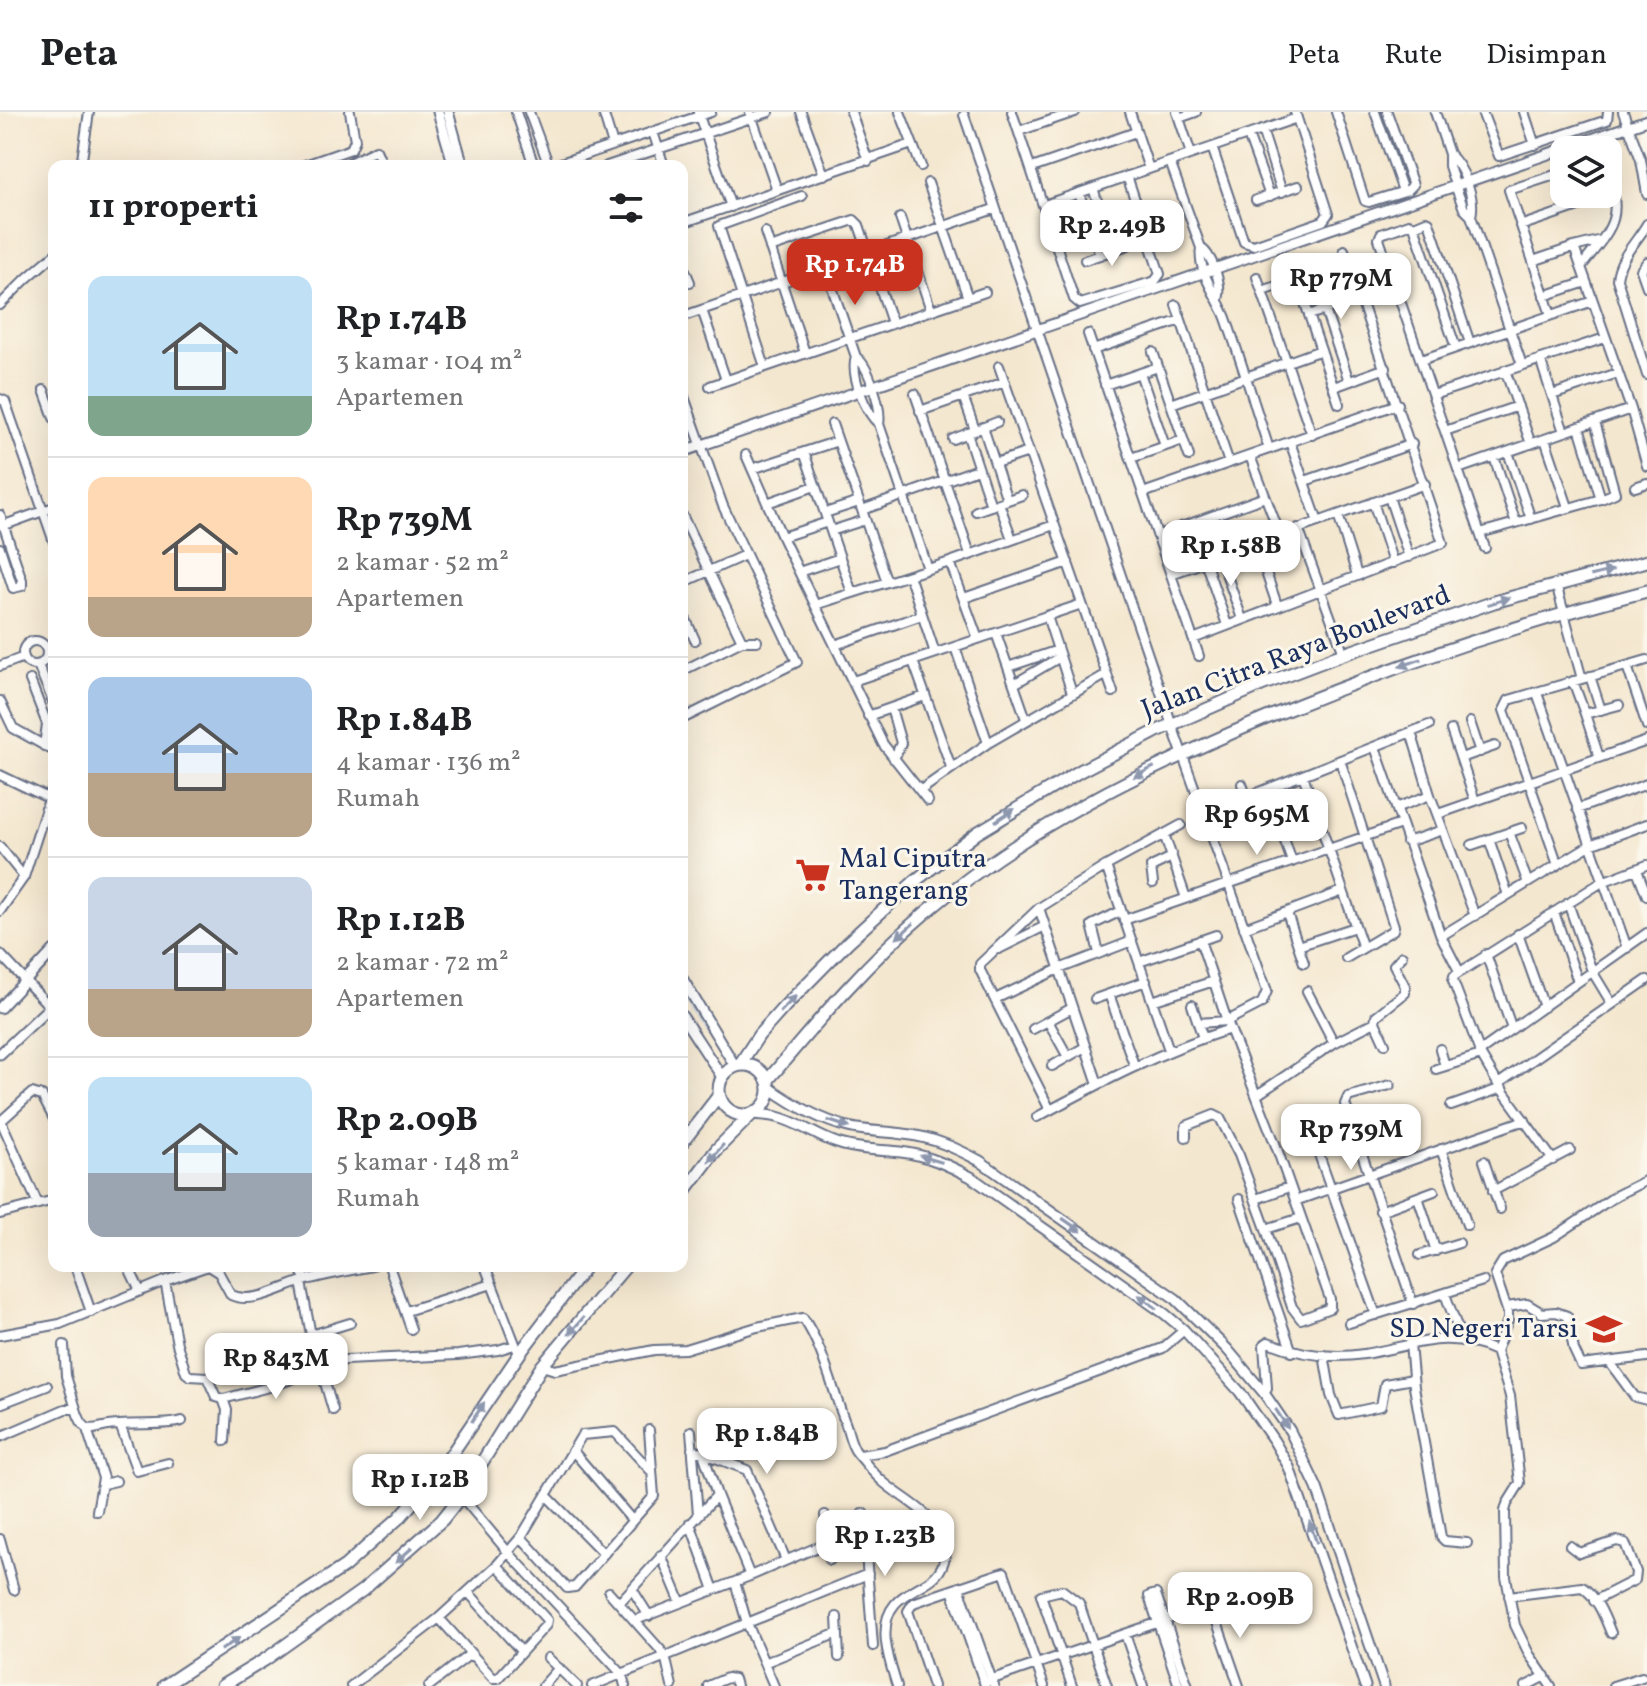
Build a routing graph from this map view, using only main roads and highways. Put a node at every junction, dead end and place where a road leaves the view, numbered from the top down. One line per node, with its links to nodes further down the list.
1 (1647, 561): 3 (main road, Jalan Citra Raya Boulevard, one-way to 1)
2 (1647, 591): 4 (main road, Jalan Citra Raya Boulevard, one-way to 4)
3 (738, 1065): 4 (main road); 5 (main road)
4 (769, 1084): 6 (main road)
5 (719, 1095): 6 (main road); 7 (main road)
6 (753, 1114): 8 (main road, one-way to 8)
7 (688, 1135)
8 (688, 1187)
9 (581, 1272): 11 (main road, one-way to 9)
10 (621, 1272): 12 (main road, one-way to 12)
11 (164, 1686)
12 (222, 1686)

